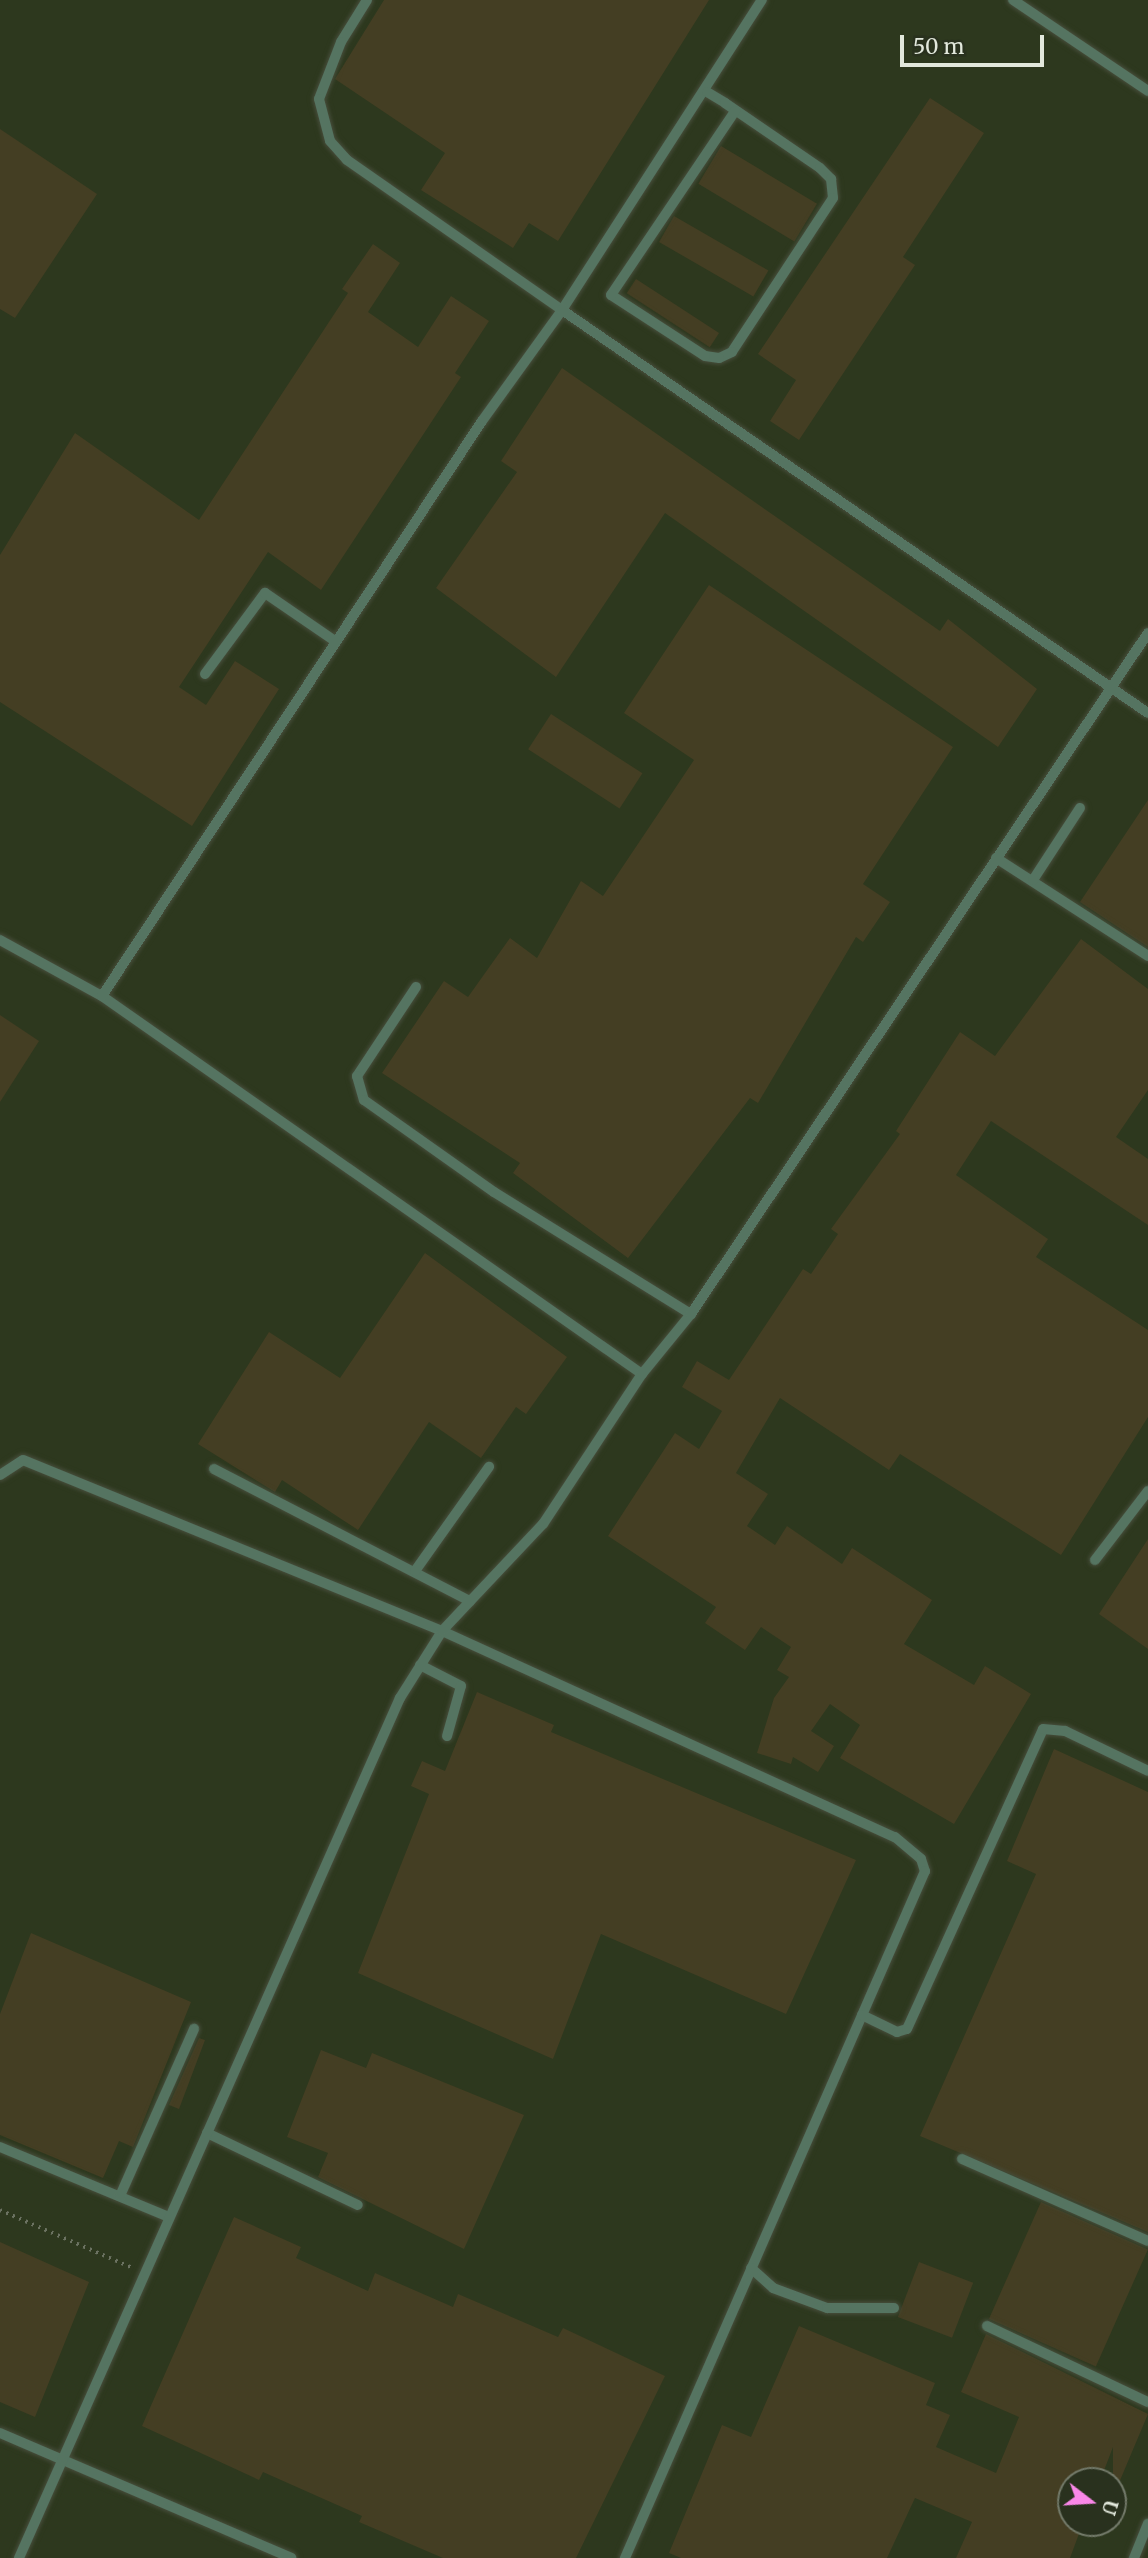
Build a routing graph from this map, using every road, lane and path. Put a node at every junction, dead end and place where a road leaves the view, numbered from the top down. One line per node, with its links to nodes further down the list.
1 (367, 0): 7 (lane)
2 (762, 0): 5 (lane)
3 (1013, 0): 4 (lane)
4 (1148, 91)
5 (707, 92): 6 (lane); 7 (lane)
6 (735, 111): 6 (lane)
7 (562, 310): 9 (lane); 11 (lane)
8 (1148, 633): 11 (lane)
9 (335, 641): 10 (lane); 19 (lane)
10 (205, 674)
11 (1110, 688): 12 (lane); 14 (lane)
12 (1148, 713)
13 (1080, 808): 15 (lane)
14 (996, 858): 15 (lane); 20 (lane)
15 (1033, 880): 17 (lane)
16 (0, 940): 19 (lane)
17 (1148, 956)
18 (416, 987): 20 (lane)
19 (102, 996): 21 (lane)
20 (691, 1314): 21 (lane)
21 (642, 1374): 28 (lane)
22 (489, 1467): 27 (lane)
23 (214, 1469): 27 (lane)
24 (0, 1475): 29 (lane)
25 (1148, 1491): 26 (lane)
26 (1095, 1560)
27 (415, 1571): 28 (lane)
28 (470, 1601): 29 (lane)
29 (442, 1631): 30 (lane); 33 (lane)
30 (420, 1665): 31 (lane); 35 (lane)
31 (447, 1736)
32 (1148, 1771): 33 (lane)
33 (862, 2015): 43 (lane)
34 (194, 2029): 38 (lane)
35 (207, 2133): 39 (lane); 41 (lane)
36 (0, 2147): 38 (lane)
37 (962, 2159): 42 (lane)
38 (120, 2196): 41 (lane)
39 (358, 2205)
40 (0, 2210): 44 (path)
41 (169, 2217): 44 (lane)
42 (1148, 2241)
43 (751, 2268): 45 (lane); 53 (lane)
44 (145, 2273): 49 (lane)
45 (894, 2308)
46 (987, 2326): 47 (lane)
47 (1148, 2402)
48 (0, 2433): 49 (lane)
49 (61, 2461): 51 (lane); 52 (lane)
50 (1148, 2524): 54 (lane)
51 (19, 2558)
52 (291, 2558)
53 (625, 2558)
54 (1134, 2558)

